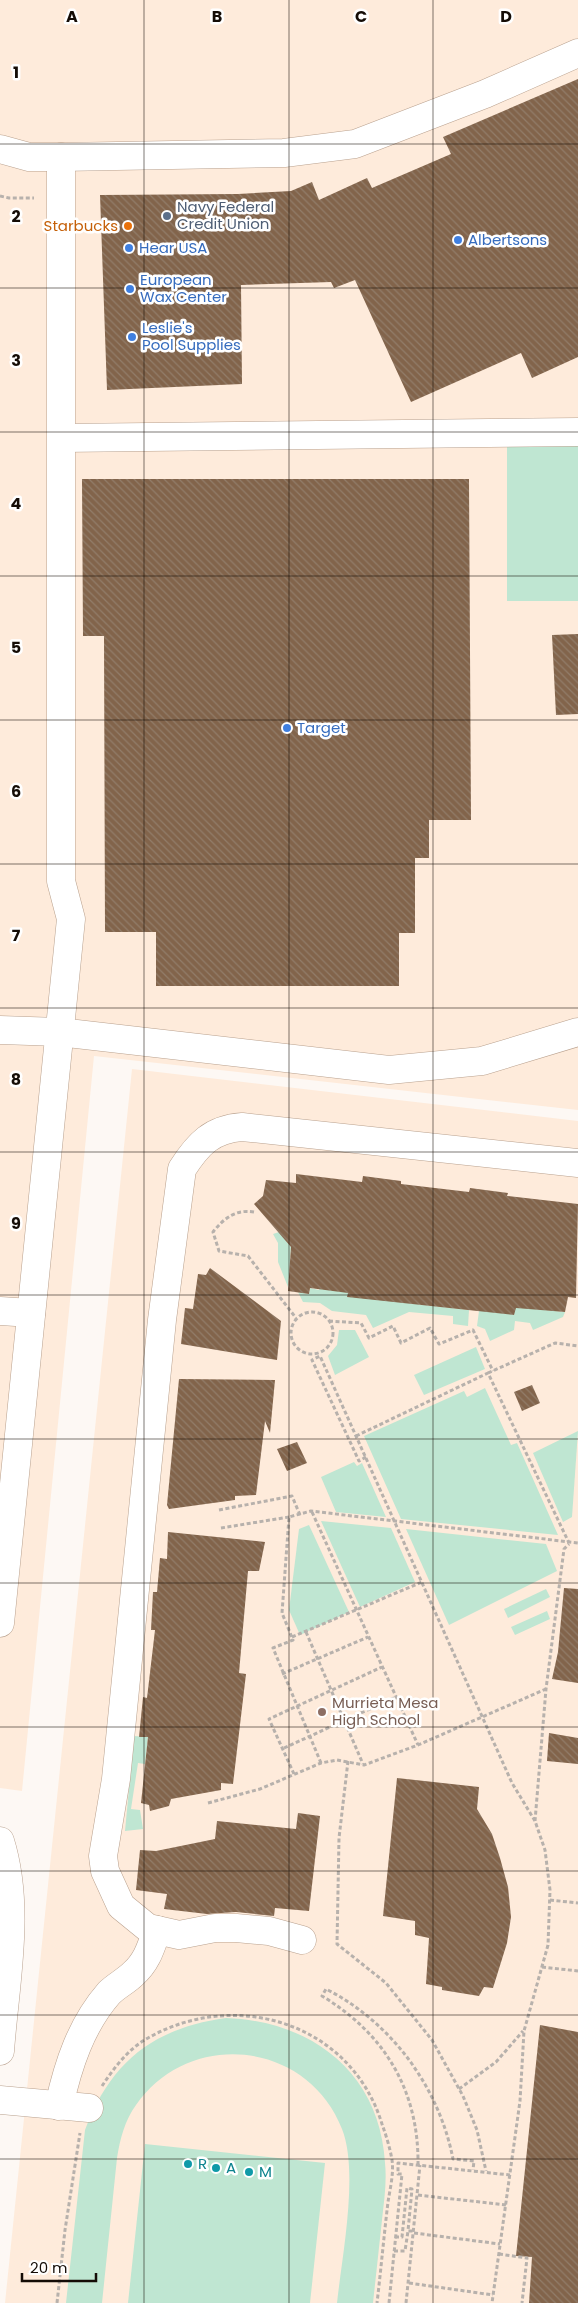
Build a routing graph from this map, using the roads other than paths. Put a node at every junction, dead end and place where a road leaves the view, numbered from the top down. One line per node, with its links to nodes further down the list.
1 (578, 53): 3 (street)
2 (0, 149): 3 (street)
3 (61, 157): 5 (street)
4 (578, 432): 5 (street)
5 (62, 438): 7 (street)
6 (0, 1030): 7 (street)
7 (59, 1032): 8 (street); 11 (street)
8 (578, 1032)
9 (578, 1163): 14 (street)
10 (0, 1310): 11 (street)
11 (31, 1314): 12 (street)
12 (0, 1623)
13 (0, 1841): 16 (street)
14 (157, 1930): 15 (street); 18 (street)
15 (302, 1940)
16 (0, 2052)
17 (0, 2100): 18 (street)
18 (59, 2106): 19 (street)
19 (89, 2108)

